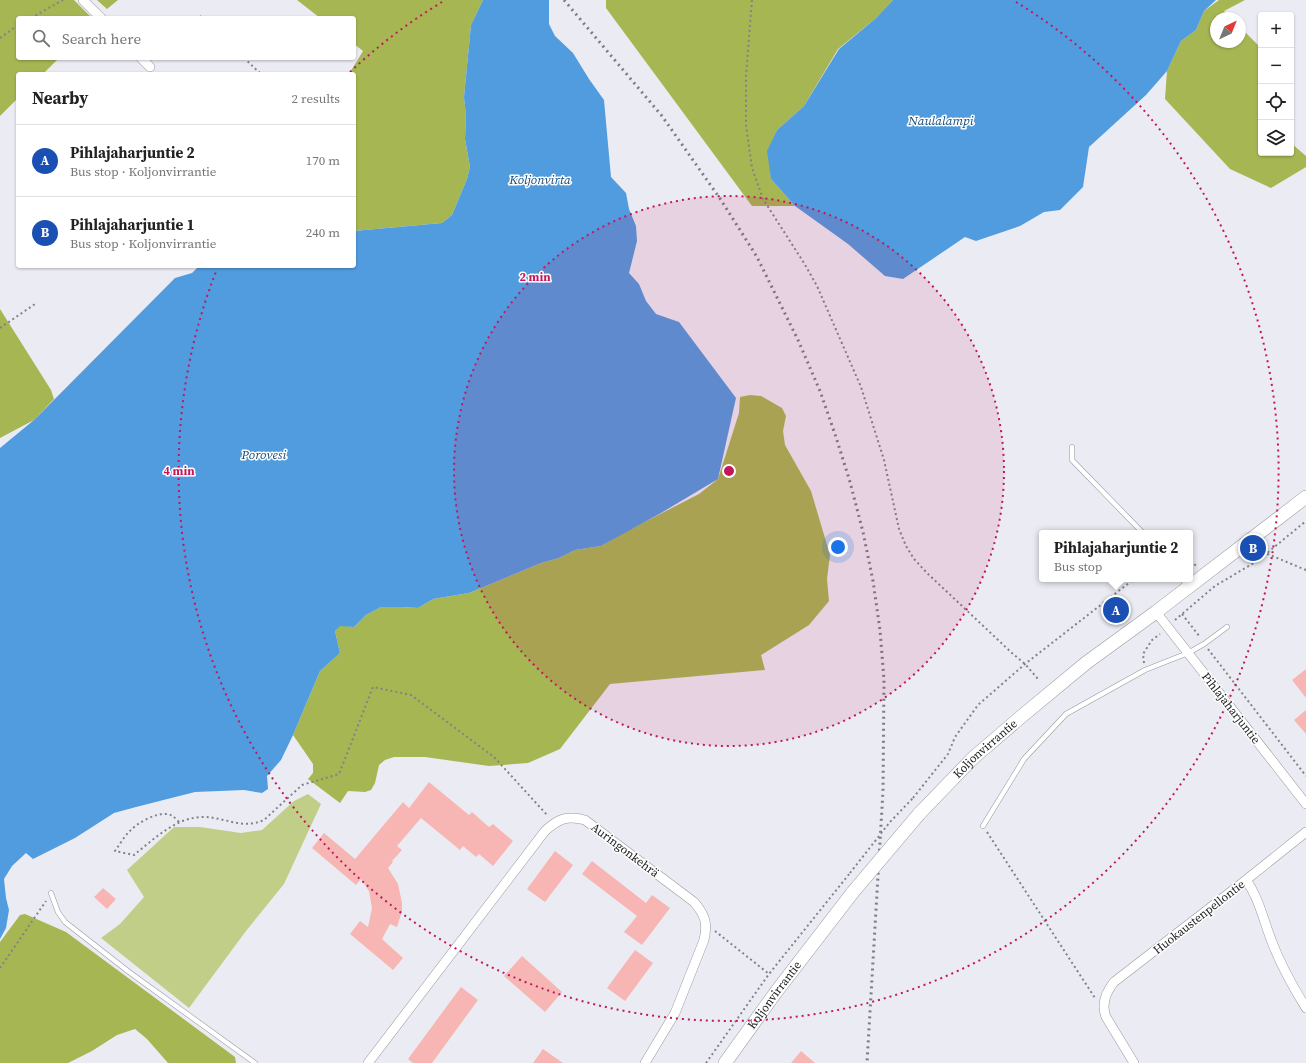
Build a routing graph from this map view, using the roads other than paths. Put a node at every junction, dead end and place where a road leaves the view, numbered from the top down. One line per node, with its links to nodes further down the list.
1 (83, 0): 2 (street)
2 (99, 16)
3 (143, 60): 4 (street)
4 (150, 67)
5 (1072, 447): 7 (lane)
6 (1306, 497): 8 (main road, Koljonvirrantie)
7 (1140, 530)
8 (1193, 577)
9 (1185, 583): 10 (main road, Koljonvirrantie)
10 (1156, 612): 12 (street, Pihlajaharjuntie); 22 (main road, Koljonvirrantie, bridge)
11 (1227, 627): 12 (lane)
12 (1188, 653): 13 (street, Pihlajaharjuntie); 14 (lane)
13 (1306, 804)
14 (983, 826)
15 (1306, 832): 16 (street, Huokaustenpellontie)
16 (1246, 880): 18 (street); 23 (street, Huokaustenpellontie)
17 (51, 893): 19 (lane)
18 (1306, 1008)
19 (255, 1063)
20 (368, 1063): 21 (street, Auringonkehrä)
21 (645, 1063)
22 (725, 1063)
23 (1134, 1063)

